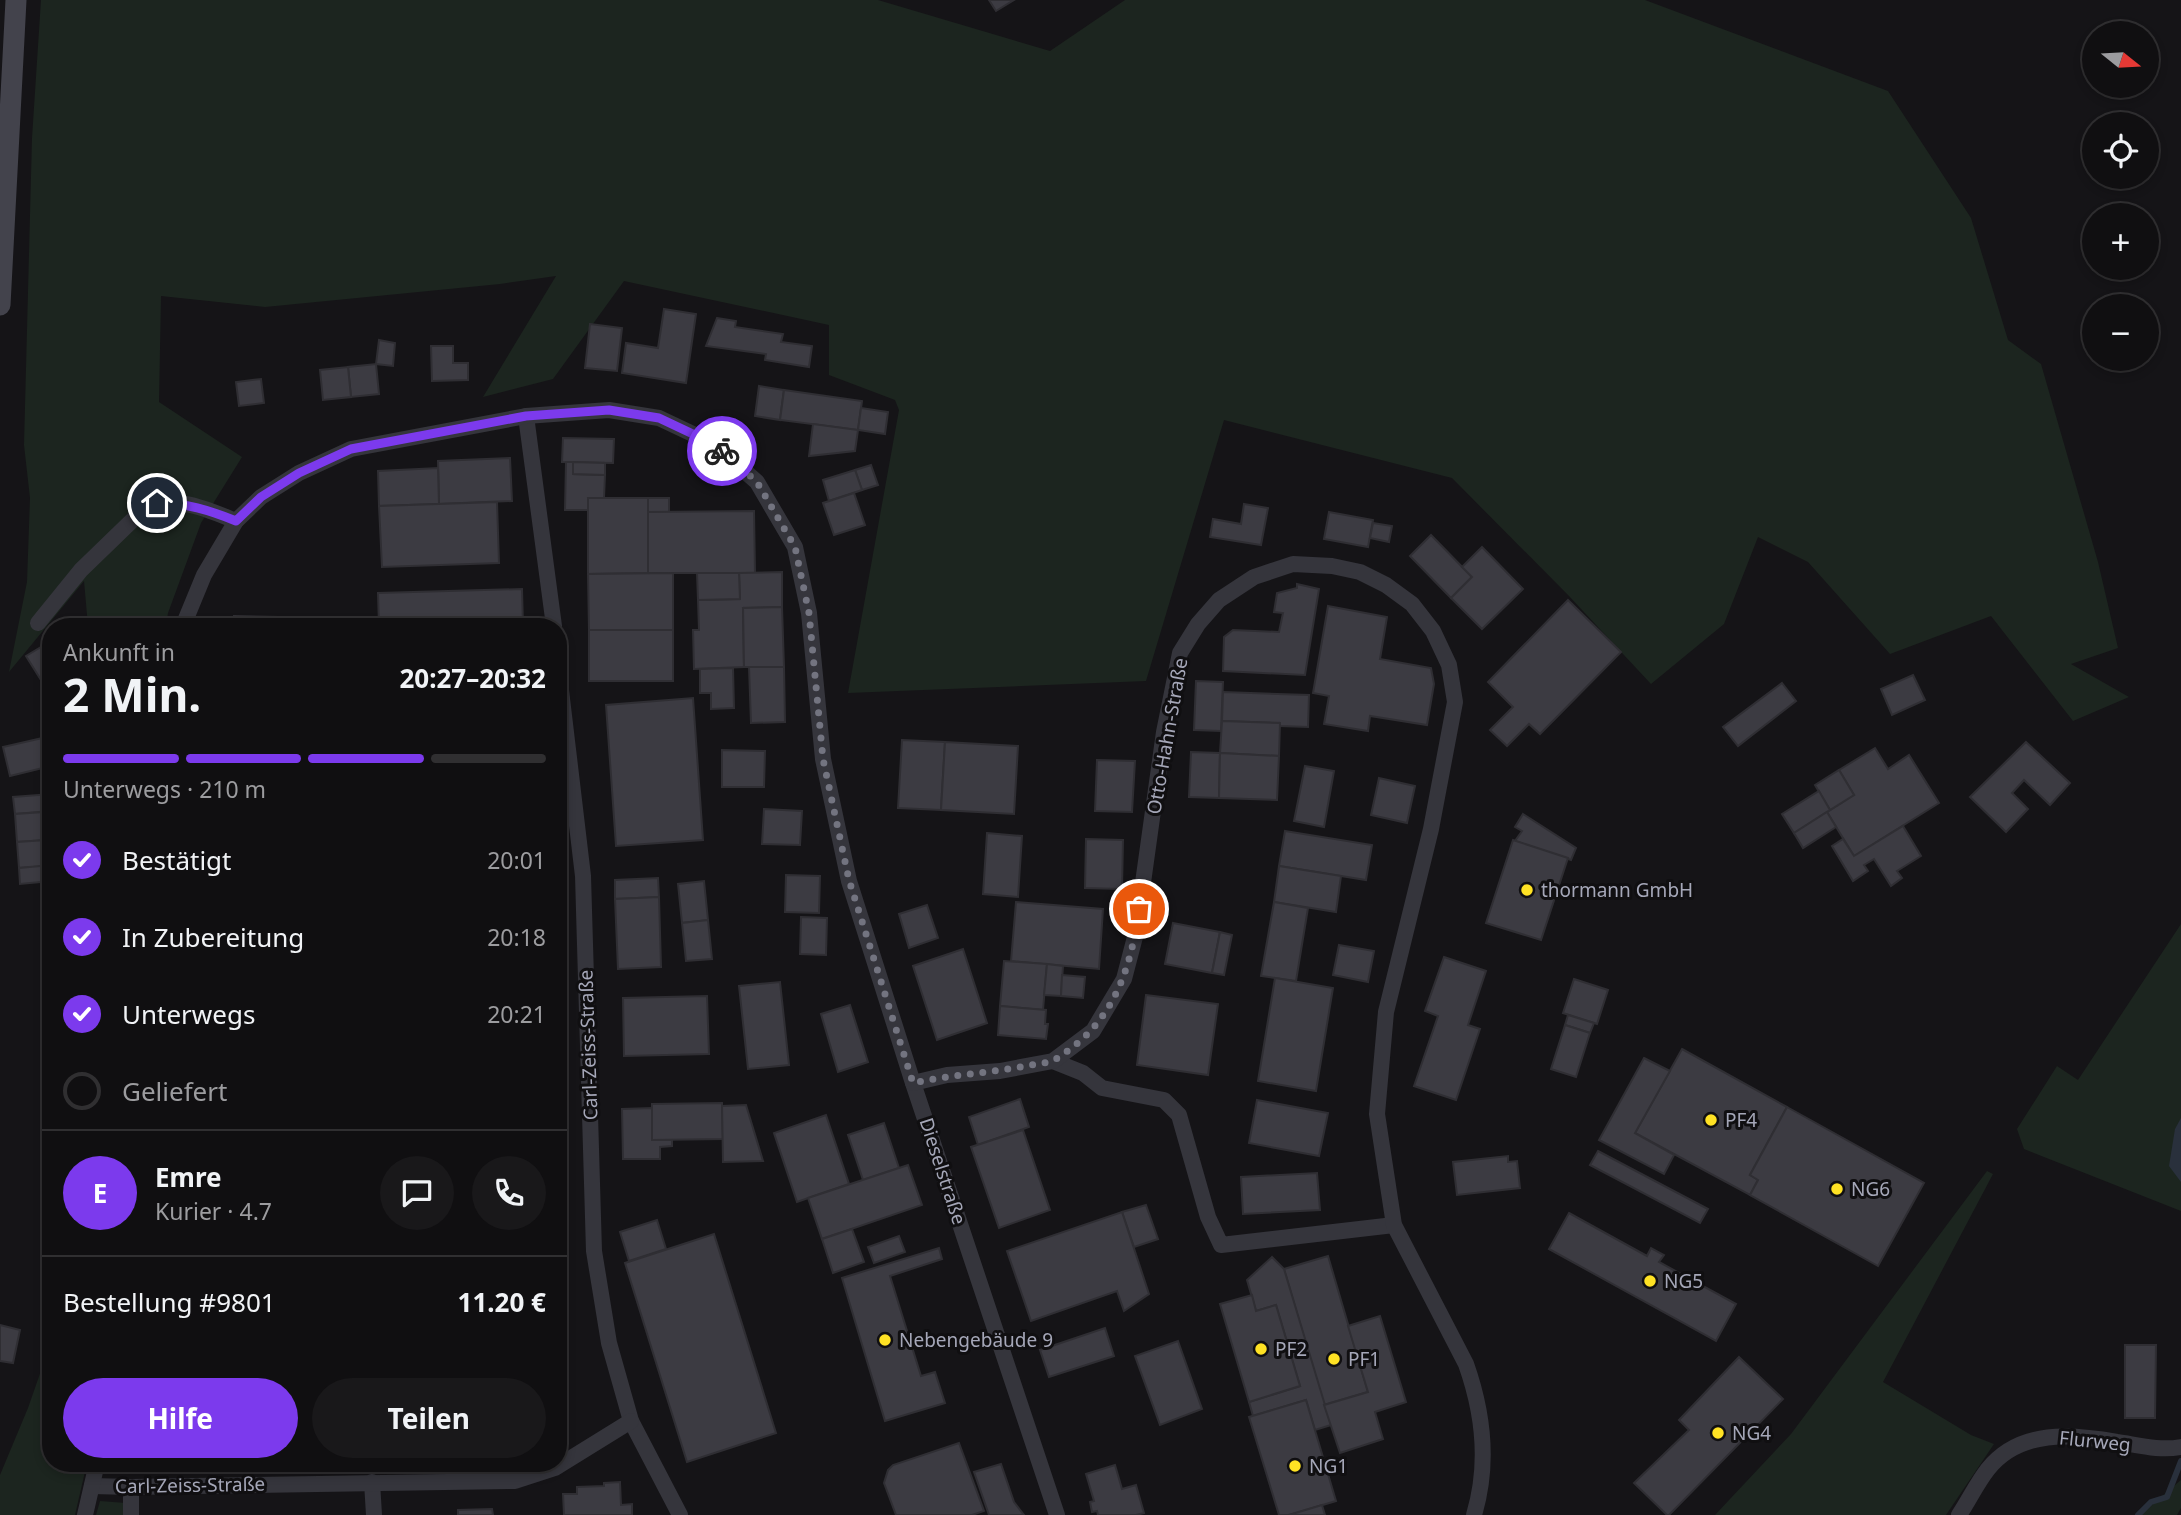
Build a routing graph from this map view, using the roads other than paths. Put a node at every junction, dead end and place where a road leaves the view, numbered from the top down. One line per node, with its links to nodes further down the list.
1 (16, 0): 2 (street)
2 (5, 78): 3 (street)
3 (4, 111): 4 (street)
4 (0, 306)
5 (526, 416): 6 (street, Dieselstraße); 8 (street); 12 (street, Dieselstraße)
6 (236, 521): 7 (street, Dieselstraße); 9 (street)
7 (186, 618)
8 (553, 618)
9 (38, 623)
10 (567, 741): 14 (street, Carl-Zeiss-Straße)
11 (1053, 1061): 12 (street, Otto-Hahn-Straße); 13 (street); 13 (street, Otto-Hahn-Straße)
12 (913, 1083): 26 (street, Dieselstraße)
13 (1394, 1225): 27 (street)
14 (631, 1421): 16 (street, Carl-Zeiss-Straße); 25 (street, Carl-Zeiss-Straße)
15 (2181, 1447): 28 (street, Flurweg)
16 (567, 1461)
17 (95, 1472): 20 (street)
18 (543, 1472): 19 (street, Carl-Zeiss-Straße)
19 (372, 1482): 21 (street, Carl-Zeiss-Straße); 24 (street)
20 (92, 1486): 21 (street, Carl-Zeiss-Straße); 22 (street)
21 (131, 1488): 23 (street)
22 (85, 1515)
23 (131, 1515)
24 (374, 1515)
25 (680, 1515)
26 (1057, 1515)
27 (1474, 1515)
28 (1959, 1515)

